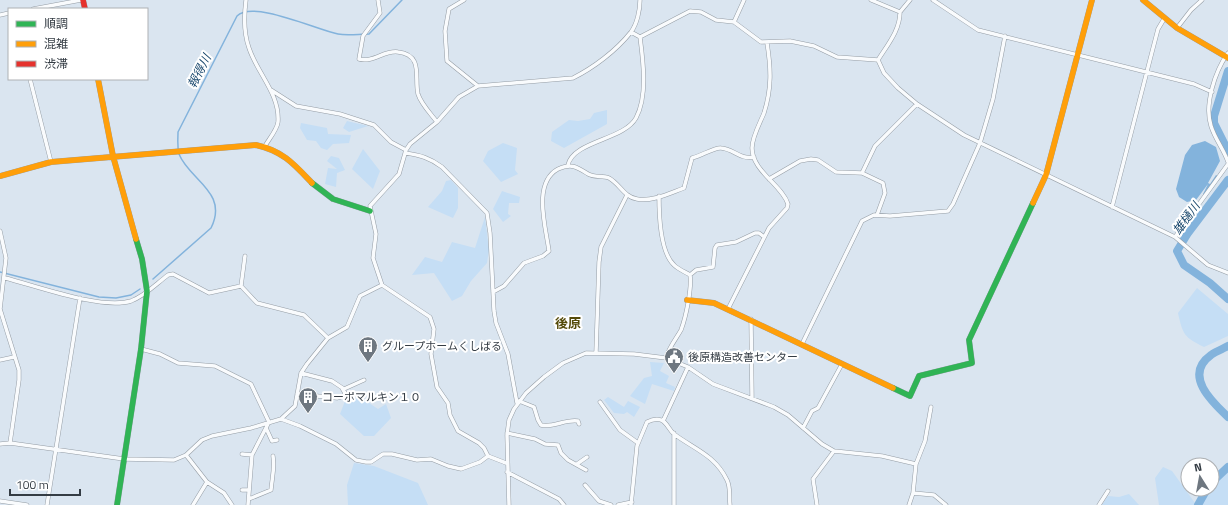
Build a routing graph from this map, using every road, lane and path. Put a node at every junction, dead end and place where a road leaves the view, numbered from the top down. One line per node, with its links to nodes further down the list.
1 (82, 0): 13 (street)
2 (246, 0): 29 (street)
3 (378, 0): 32 (street)
4 (464, 0): 28 (street)
5 (640, 0): 18 (street)
6 (744, 0): 16 (street)
7 (871, 0): 14 (street)
8 (910, 0): 14 (street)
9 (933, 0): 20 (street)
10 (1092, 0): 22 (street)
11 (1143, 0): 15 (street)
12 (1202, 0): 17 (street)
13 (38, 8)
14 (900, 12): 24 (street)
15 (1164, 19): 17 (street); 25 (street)
16 (734, 22): 19 (street); 21 (street)
17 (1177, 28): 23 (street)
18 (631, 32): 19 (street); 28 (street)
19 (640, 36): 40 (street)
20 (1005, 36): 22 (street); 33 (street)
21 (767, 43): 24 (street); 37 (street)
22 (1077, 54): 25 (street); 42 (street)
23 (1227, 56): 30 (street)
24 (878, 60): 31 (street)
25 (1148, 72): 30 (street); 47 (street)
26 (30, 80): 38 (street)
27 (98, 80): 36 (street)
28 (478, 86): 32 (street)
29 (271, 90): 34 (street); 35 (street)
30 (1212, 92): 39 (street)
31 (917, 104): 33 (street); 41 (street)
32 (437, 122): 35 (street)
33 (980, 143): 42 (street); 49 (street)
34 (265, 146): 36 (street); 48 (street)
35 (405, 152): 48 (street); 62 (street)
36 (113, 156): 38 (street); 61 (street)
37 (754, 157): 44 (street); 46 (street)
38 (51, 162): 43 (street)
39 (1228, 163): 52 (street)
40 (568, 165): 45 (street); 62 (street)
41 (862, 173): 44 (street); 49 (street)
42 (1046, 175): 47 (street); 74 (street)
43 (0, 176)
44 (769, 179): 51 (street)
45 (627, 195): 46 (street); 70 (street)
46 (659, 196): 57 (street)
47 (1112, 207): 52 (street)
48 (370, 211): 59 (street)
49 (877, 215): 68 (street)
50 (0, 231): 55 (street)
51 (764, 236): 57 (street); 65 (street)
52 (1175, 237): 56 (street)
53 (245, 256): 60 (street)
54 (0, 266): 55 (street)
55 (6, 266): 58 (street)
56 (1228, 273)
57 (690, 275): 64 (street)
58 (5, 278): 63 (street); 71 (street)
59 (382, 285): 67 (street); 102 (street)
60 (241, 286): 61 (street); 67 (street)
61 (147, 290): 63 (street); 69 (street)
62 (493, 292): 81 (street)
63 (80, 298): 96 (street)
64 (687, 300): 65 (street); 72 (street)
65 (728, 309): 66 (street)
66 (751, 319): 68 (street); 80 (street)
67 (328, 338): 76 (street)
68 (802, 344): 74 (street)
69 (141, 349): 86 (street); 104 (street)
70 (596, 353): 72 (street); 81 (street)
71 (14, 357): 73 (street); 93 (street)
72 (666, 358): 75 (street)
73 (0, 360)
74 (842, 364): 89 (street)
75 (688, 368): 80 (street); 85 (street)
76 (301, 373): 78 (street); 79 (street)
77 (364, 380): 78 (street)
78 (342, 388): 79 (street)
79 (297, 394): 84 (street)
80 (752, 398): 89 (street)
81 (518, 402): 87 (street); 90 (street)
82 (600, 402): 94 (street)
83 (931, 406): 107 (street)
84 (281, 419): 86 (street); 102 (street)
85 (664, 421): 91 (street); 94 (street)
86 (269, 422): 88 (street); 100 (street)
87 (579, 424)
88 (266, 428): 92 (street); 99 (street)
89 (803, 428): 97 (street)
90 (507, 433): 105 (street); 106 (street)
91 (674, 433): 132 (street); 133 (street)
92 (277, 440)
93 (10, 443): 95 (street); 96 (street)
94 (638, 443): 120 (street)
95 (0, 444)
96 (56, 450): 104 (street); 123 (street)
97 (834, 451): 107 (street); 134 (street)
98 (242, 454): 99 (street)
99 (252, 455): 115 (street)
100 (186, 456): 104 (street); 110 (street)
101 (273, 456): 112 (street)
102 (488, 456): 105 (street)
103 (586, 457): 106 (street)
104 (124, 459): 124 (street)
105 (506, 463): 109 (street)
106 (577, 464): 108 (street)
107 (916, 464): 117 (street)
108 (586, 470)
109 (507, 472): 128 (street); 129 (street)
110 (207, 482): 125 (street); 126 (street)
111 (585, 485): 130 (street)
112 (272, 488): 113 (street); 118 (street)
113 (278, 488)
114 (242, 490): 115 (street)
115 (250, 490): 118 (street)
116 (1108, 491): 137 (street)
117 (913, 493): 135 (street); 136 (street)
118 (249, 499): 127 (street)
119 (0, 501): 121 (street)
120 (631, 503): 131 (street)
121 (11, 504): 122 (street)
122 (27, 505)
123 (47, 505)
124 (117, 505)
125 (192, 505)
126 (232, 505)
127 (248, 505)
128 (509, 505)
129 (564, 505)
130 (611, 505)
131 (618, 505)
132 (674, 505)
133 (730, 505)
134 (817, 505)
135 (909, 505)
136 (946, 505)
137 (1099, 505)

